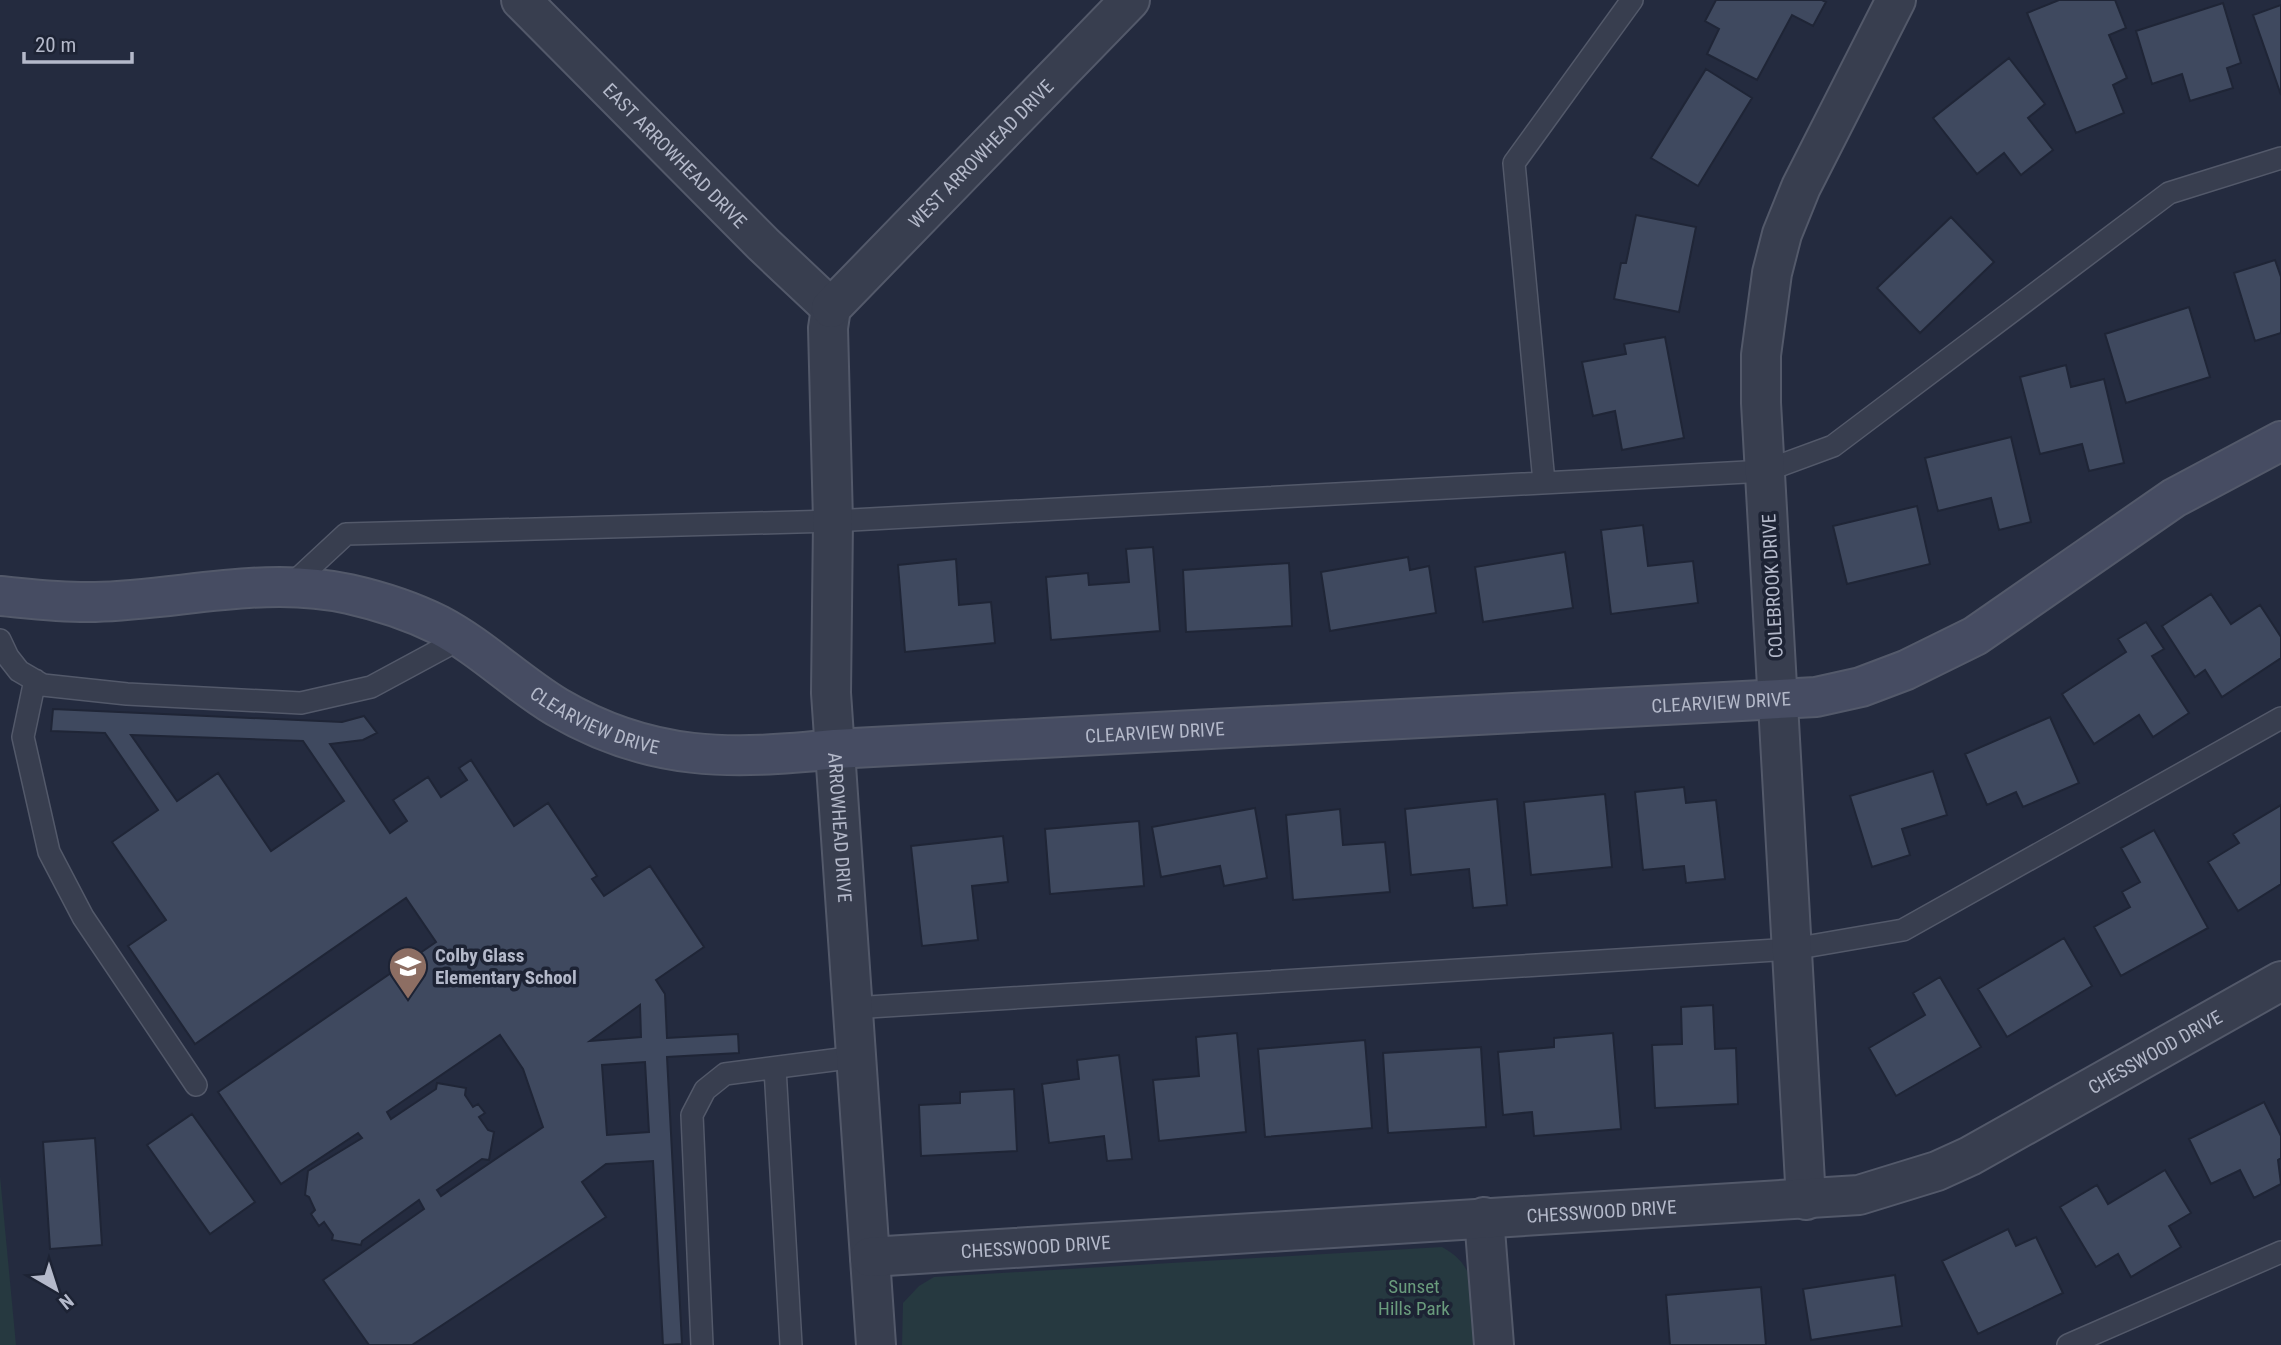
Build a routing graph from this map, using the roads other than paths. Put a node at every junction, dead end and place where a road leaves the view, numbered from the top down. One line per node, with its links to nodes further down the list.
1 (521, 0): 6 (street, EAST ARROWHEAD DRIVE)
2 (1130, 0): 6 (street, WEST ARROWHEAD DRIVE)
3 (1632, 0): 9 (lane)
4 (1896, 0): 8 (street, COLEBROOK DRIVE)
5 (2281, 158): 8 (lane)
6 (831, 308): 10 (street, ARROWHEAD DRIVE)
7 (2281, 440): 16 (street, CLEARVIEW DRIVE)
8 (1765, 471): 9 (lane); 16 (street, COLEBROOK DRIVE)
9 (1544, 482): 10 (lane)
10 (833, 521): 11 (lane); 18 (street, ARROWHEAD DRIVE)
11 (290, 586): 12 (street, CLEARVIEW DRIVE); 13 (street, CLEARVIEW DRIVE)
12 (0, 596)
13 (460, 639): 15 (lane); 18 (street, CLEARVIEW DRIVE)
14 (0, 640): 15 (lane)
15 (35, 680): 24 (lane)
16 (1779, 699): 18 (street, CLEARVIEW DRIVE); 19 (street, COLEBROOK DRIVE)
17 (2281, 718): 19 (lane)
18 (835, 749): 21 (street, ARROWHEAD DRIVE)
19 (1793, 949): 21 (lane); 25 (street, COLEBROOK DRIVE)
20 (2281, 981): 25 (street, CHESSWOOD DRIVE)
21 (853, 1008): 22 (street, ARROWHEAD DRIVE)
22 (856, 1057): 23 (lane); 28 (street, ARROWHEAD DRIVE)
23 (775, 1068): 29 (lane); 30 (lane)
24 (196, 1085)
25 (1806, 1200): 26 (street, CHESSWOOD DRIVE)
26 (1484, 1217): 28 (street, CHESSWOOD DRIVE); 32 (street)
27 (2281, 1252): 33 (lane)
28 (870, 1256): 31 (street, ARROWHEAD DRIVE)
29 (702, 1345)
30 (790, 1345)
31 (876, 1345)
32 (1494, 1345)
33 (2068, 1345)

